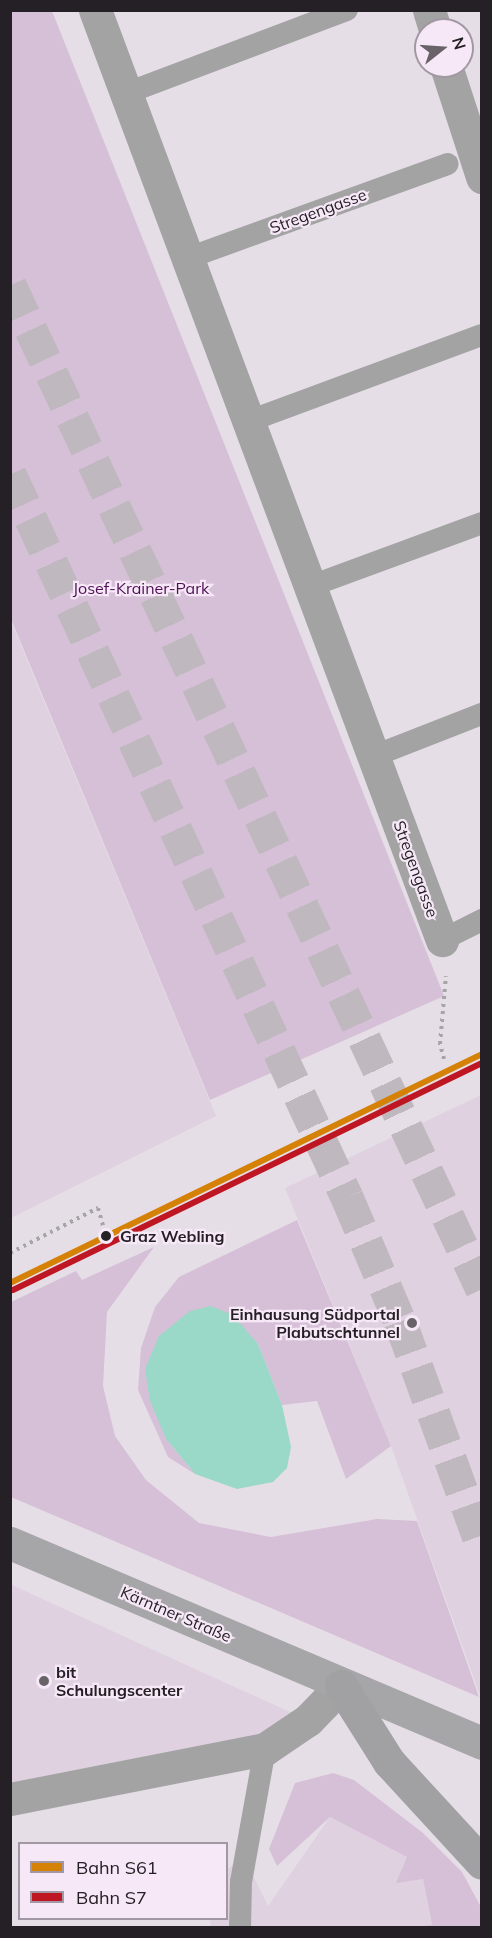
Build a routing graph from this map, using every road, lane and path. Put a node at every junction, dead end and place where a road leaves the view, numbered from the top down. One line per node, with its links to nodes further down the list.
1 (95, 10): 4 (street, Stregengasse)
2 (347, 10): 4 (lane)
3 (450, 78): 6 (street)
4 (127, 93): 7 (street, Stregengasse)
5 (447, 164): 7 (lane, Stregengasse)
6 (482, 177)
7 (188, 258): 9 (street, Stregengasse)
8 (482, 335): 9 (lane)
9 (249, 421): 11 (street, Stregengasse)
10 (482, 523): 11 (lane)
11 (311, 586): 13 (street, Stregengasse)
12 (482, 714): 13 (lane)
13 (374, 756): 15 (street, Stregengasse)
14 (482, 921): 15 (lane, Stregengasse)
15 (442, 940): 16 (path)
16 (444, 1059)
17 (106, 1236): 18 (path)
18 (10, 1253)
19 (10, 1543): 20 (main road, Kärntner Straße)
20 (342, 1686): 21 (main road, Kärntner Straße); 22 (street); 24 (highway)
21 (472, 1739)
22 (264, 1749): 23 (street); 25 (lane)
23 (10, 1799)
24 (482, 1863)
25 (240, 1928)

